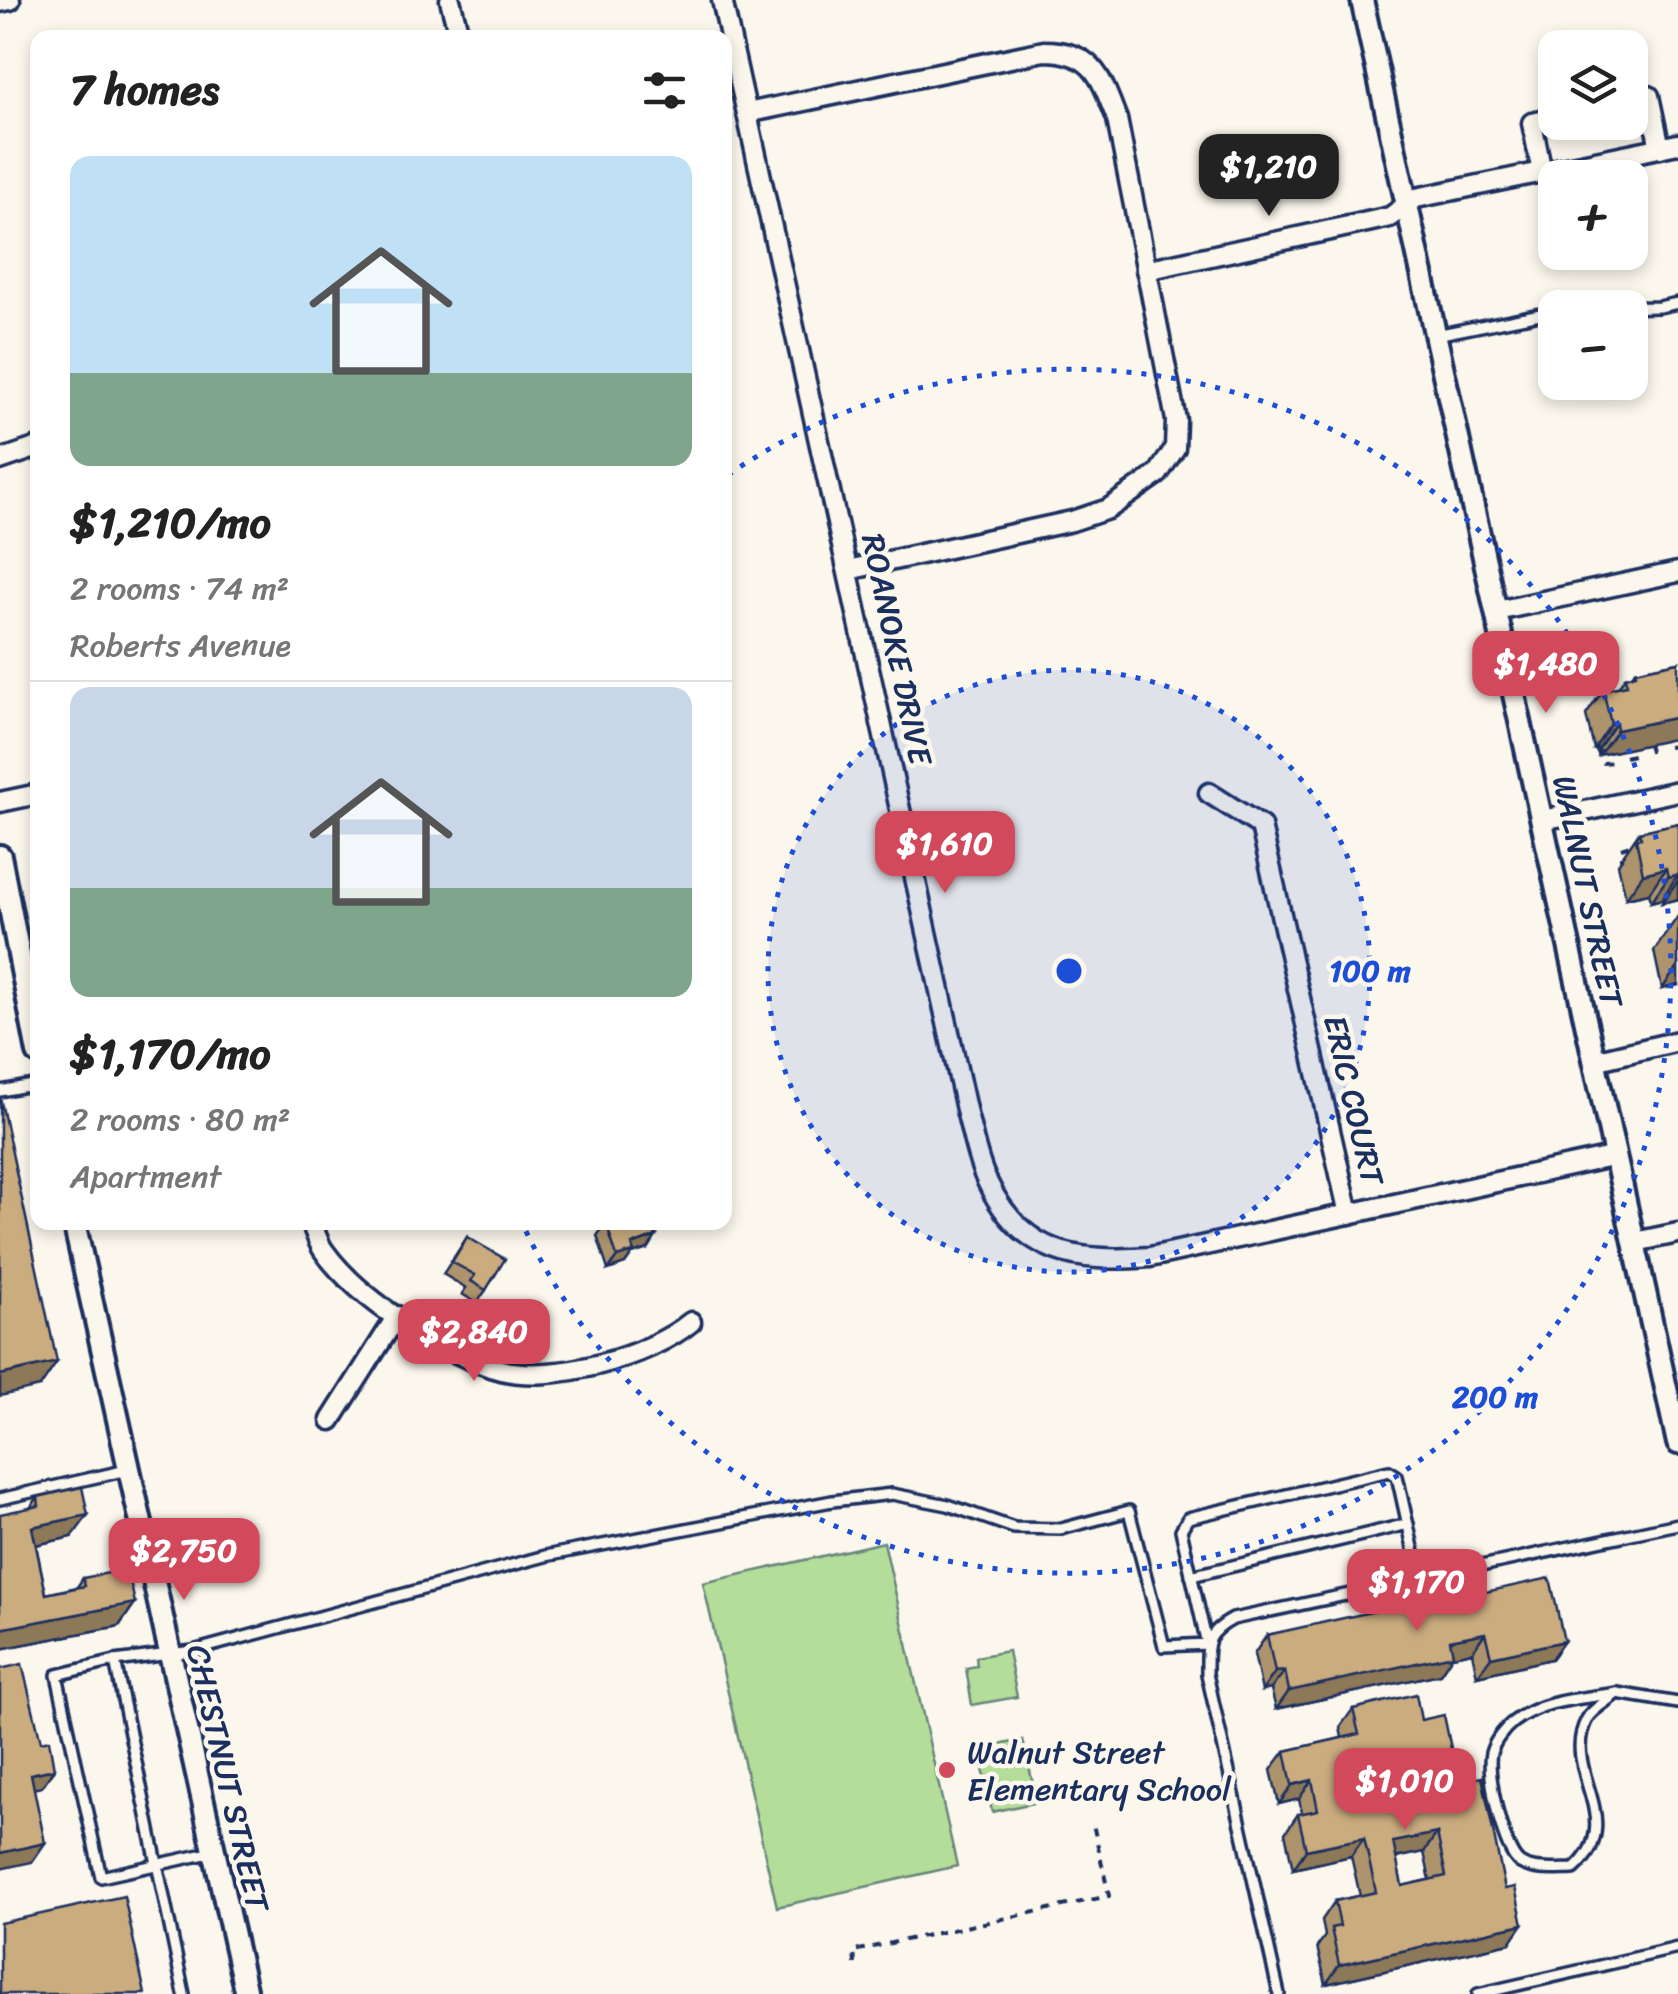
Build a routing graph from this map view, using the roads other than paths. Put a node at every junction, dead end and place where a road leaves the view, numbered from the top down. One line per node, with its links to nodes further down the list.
1 (10, 0): 5 (street)
2 (450, 0): 6 (street)
3 (722, 0): 7 (street, ROANOKE DRIVE)
4 (1362, 0): 16 (street, WALNUT STREET)
5 (0, 2)
6 (458, 30)
7 (729, 30)
8 (732, 45): 10 (street, ROANOKE DRIVE)
9 (1648, 96): 12 (street)
10 (747, 113): 17 (street); 24 (street, ROANOKE DRIVE)
11 (1538, 122): 13 (street)
12 (1669, 146): 14 (street)
13 (1540, 160)
14 (1601, 160)
15 (1538, 173): 16 (street)
16 (1408, 205): 17 (street); 21 (street, WALNUT STREET)
17 (1146, 270): 24 (street)
18 (1678, 303): 19 (lane)
19 (1648, 307)
20 (1538, 314): 21 (lane)
21 (1436, 335): 26 (street, WALNUT STREET)
22 (30, 450): 23 (street)
23 (0, 460)
24 (848, 570): 39 (street, ROANOKE DRIVE)
25 (1678, 572): 26 (street)
26 (1497, 611): 31 (street, WALNUT STREET)
27 (1678, 791): 31 (street)
28 (1209, 793): 39 (street, ERIC COURT)
29 (30, 796): 30 (street)
30 (0, 802)
31 (1543, 820): 35 (street, WALNUT STREET)
32 (0, 856): 33 (street)
33 (30, 1012)
34 (1678, 1041): 35 (street)
35 (1594, 1061): 38 (street, WALNUT STREET)
36 (30, 1085): 37 (lane)
37 (0, 1091)
38 (1616, 1156): 39 (street, ROANOKE DRIVE); 43 (street, WALNUT STREET)
39 (1348, 1214)
40 (76, 1230): 48 (street, CHESTNUT STREET)
41 (314, 1230): 44 (street)
42 (1678, 1233): 43 (street)
43 (1636, 1242): 47 (street, WALNUT STREET)
44 (397, 1316): 45 (street); 46 (street)
45 (691, 1322)
46 (330, 1420)
47 (1678, 1443)
48 (130, 1470): 49 (lane); 55 (street, CHESTNUT STREET)
49 (0, 1498)
50 (1408, 1524): 52 (lane); 52 (lane); 53 (lane)
51 (1678, 1524): 53 (lane)
52 (1191, 1576): 54 (lane)
53 (1420, 1579): 54 (lane)
54 (1207, 1644): 55 (lane); 64 (lane)
55 (170, 1653): 56 (lane); 59 (street, CHESTNUT STREET)
56 (115, 1661): 60 (lane); 60 (lane)
57 (1617, 1694): 57 (lane); 58 (lane)
58 (1678, 1703)
59 (214, 1852): 60 (lane); 63 (street, CHESTNUT STREET)
60 (157, 1865): 62 (lane)
61 (1678, 1948): 65 (lane)
62 (184, 1994)
63 (246, 1994)
64 (1279, 1994)
65 (1478, 1994)

